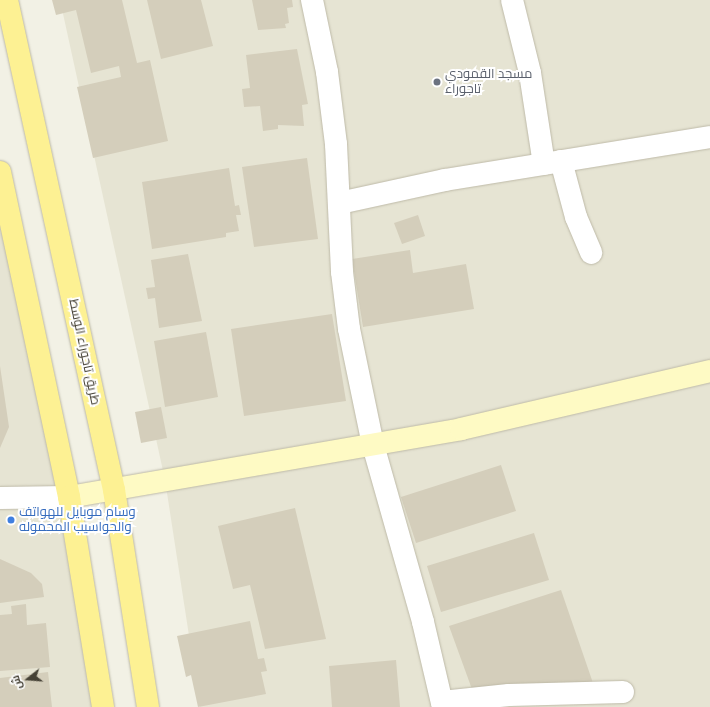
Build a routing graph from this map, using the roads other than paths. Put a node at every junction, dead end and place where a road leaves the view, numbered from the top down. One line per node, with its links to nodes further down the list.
1 (7, 0): 11 (main road, طريق تاجوراء الوسط)
2 (312, 0): 7 (street)
3 (512, 0): 5 (street)
4 (710, 137): 5 (street)
5 (553, 162): 7 (street); 8 (street)
6 (0, 172): 13 (main road)
7 (340, 203): 10 (street)
8 (591, 253)
9 (710, 371): 10 (main road)
10 (373, 445): 11 (main road); 15 (street)
11 (114, 490): 13 (main road); 17 (main road, طريق تاجوراء الوسط)
12 (0, 498): 13 (street)
13 (70, 498): 16 (main road)
14 (623, 692): 15 (street)
15 (442, 704)
16 (103, 707)
17 (148, 707)

